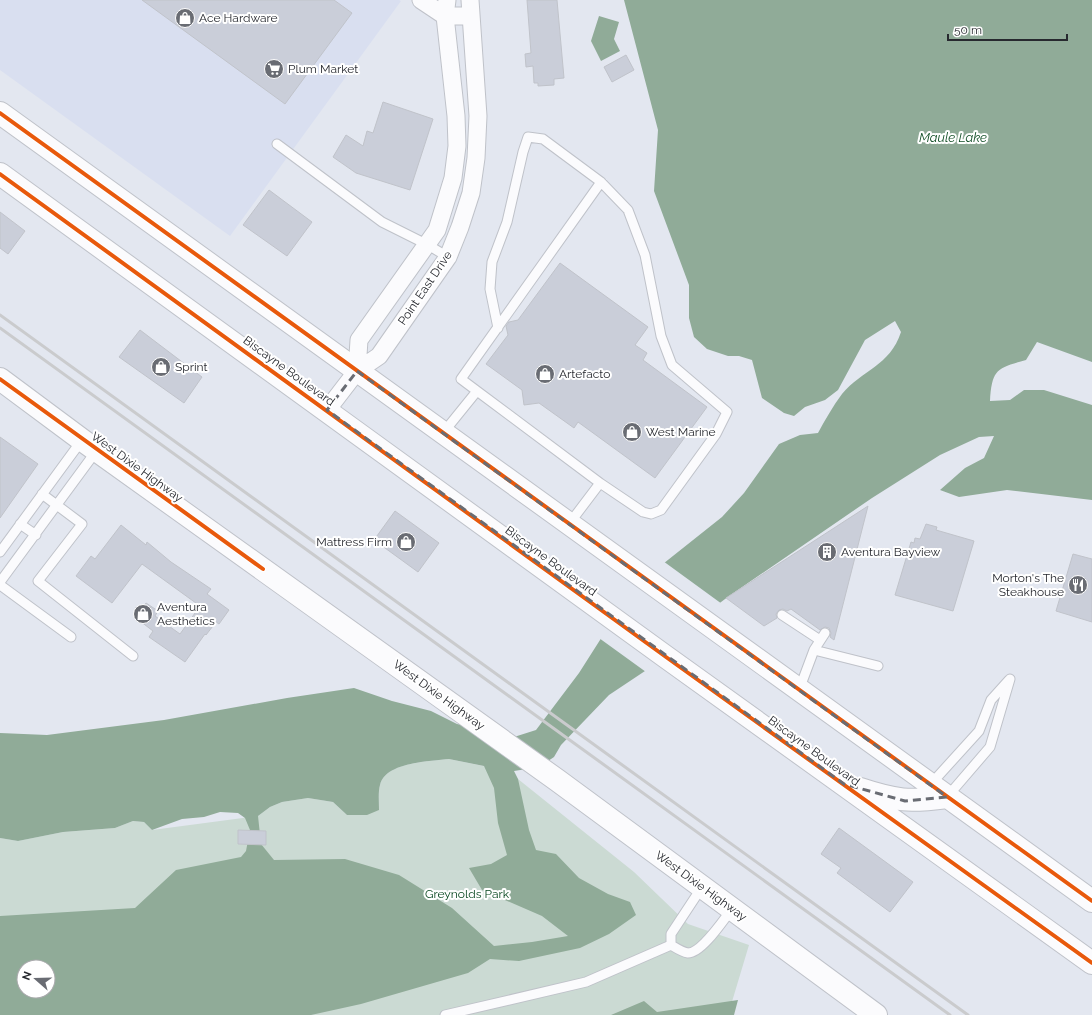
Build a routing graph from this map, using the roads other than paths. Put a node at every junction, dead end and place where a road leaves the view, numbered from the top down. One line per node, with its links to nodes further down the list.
1 (421, 0): 2 (street)
2 (446, 8): 3 (street); 8 (street, Point East Drive)
3 (470, 8): 9 (street, Point East Drive)
4 (0, 113): 11 (main road)
5 (277, 144): 8 (lane)
6 (0, 174): 14 (main road, Biscayne Boulevard)
7 (601, 182): 10 (lane); 10 (lane); 17 (lane)
8 (428, 245): 9 (lane); 11 (street, Point East Drive)
9 (448, 257): 11 (street, Point East Drive)
10 (498, 328): 13 (lane)
11 (357, 371): 14 (street, Point East Drive); 15 (main road)
12 (0, 379): 16 (main road, West Dixie Highway)
13 (477, 391): 15 (lane); 17 (lane)
14 (326, 410): 32 (main road, Biscayne Boulevard)
15 (443, 433): 21 (main road)
16 (90, 445): 18 (lane); 19 (lane); 34 (main road, West Dixie Highway)
17 (600, 483): 21 (lane)
18 (42, 494): 19 (lane); 20 (lane)
19 (58, 505): 22 (lane); 29 (lane)
20 (20, 524): 22 (lane); 23 (lane)
21 (569, 524): 31 (main road)
22 (36, 535): 24 (lane)
23 (0, 552)
24 (0, 582)
25 (0, 585): 27 (lane)
26 (782, 614): 28 (lane)
27 (71, 637)
28 (814, 650): 30 (lane); 31 (lane)
29 (133, 656)
30 (878, 666)
31 (799, 691): 33 (main road)
32 (844, 784): 33 (main road); 38 (main road, Biscayne Boulevard)
33 (939, 791): 33 (lane); 35 (main road)
34 (702, 887): 36 (main road, West Dixie Highway); 37 (lane)
35 (1092, 901)
36 (732, 909): 37 (lane); 40 (main road, West Dixie Highway)
37 (671, 945): 39 (lane)
38 (1092, 963)
39 (445, 1015)
40 (876, 1015)

